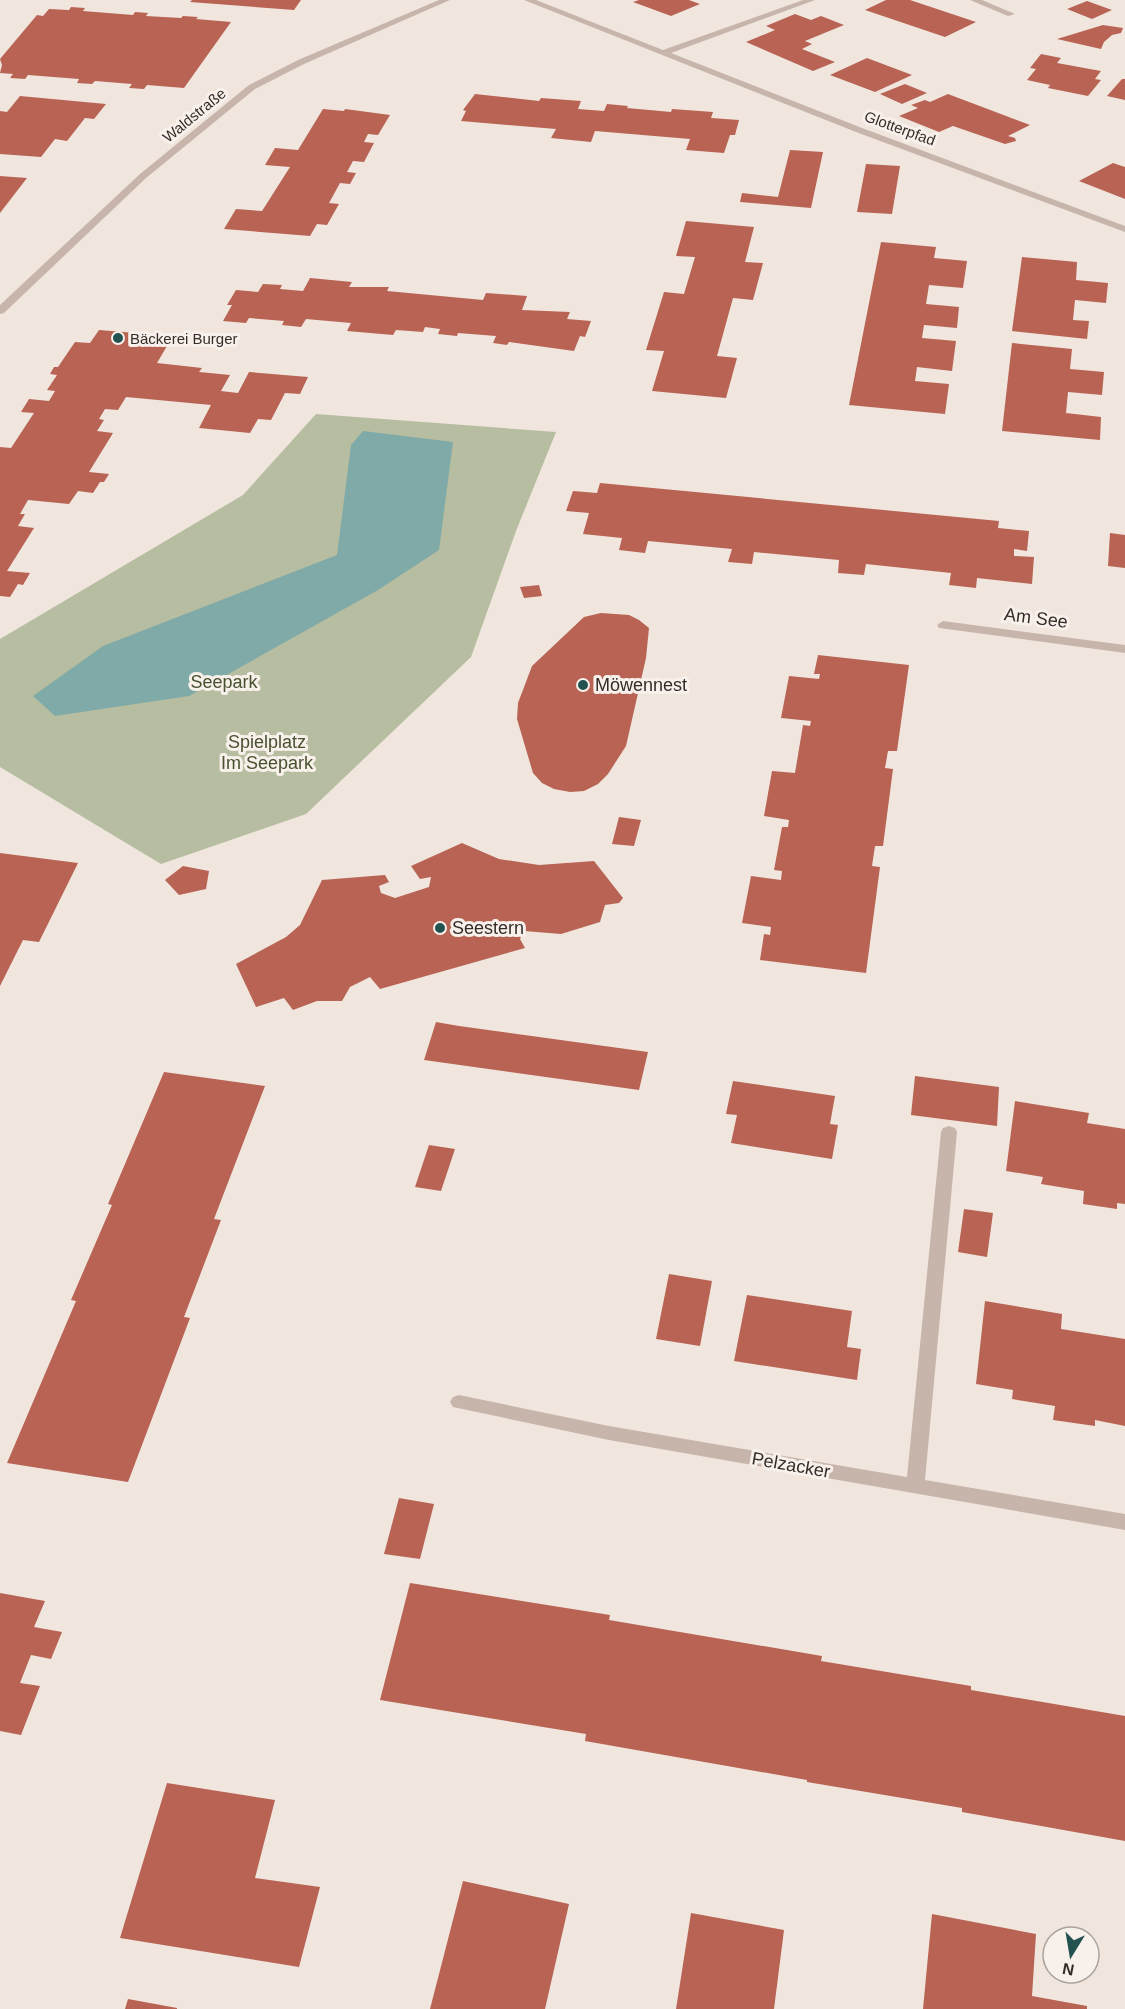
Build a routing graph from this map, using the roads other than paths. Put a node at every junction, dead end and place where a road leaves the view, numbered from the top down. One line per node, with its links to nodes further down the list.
1 (446, 0): 8 (street, Waldstraße)
2 (528, 0): 6 (street, Glotterpfad)
3 (811, 0): 6 (street)
4 (974, 0): 5 (street)
5 (1011, 14)
6 (665, 52): 7 (street, Glotterpfad)
7 (1125, 229)
8 (0, 311)
9 (943, 625): 10 (street, Am See)
10 (1125, 649)
11 (949, 1132): 13 (street)
12 (459, 1402): 13 (street, Pelzacker)
13 (915, 1486): 14 (street, Pelzacker)
14 (1125, 1522)

